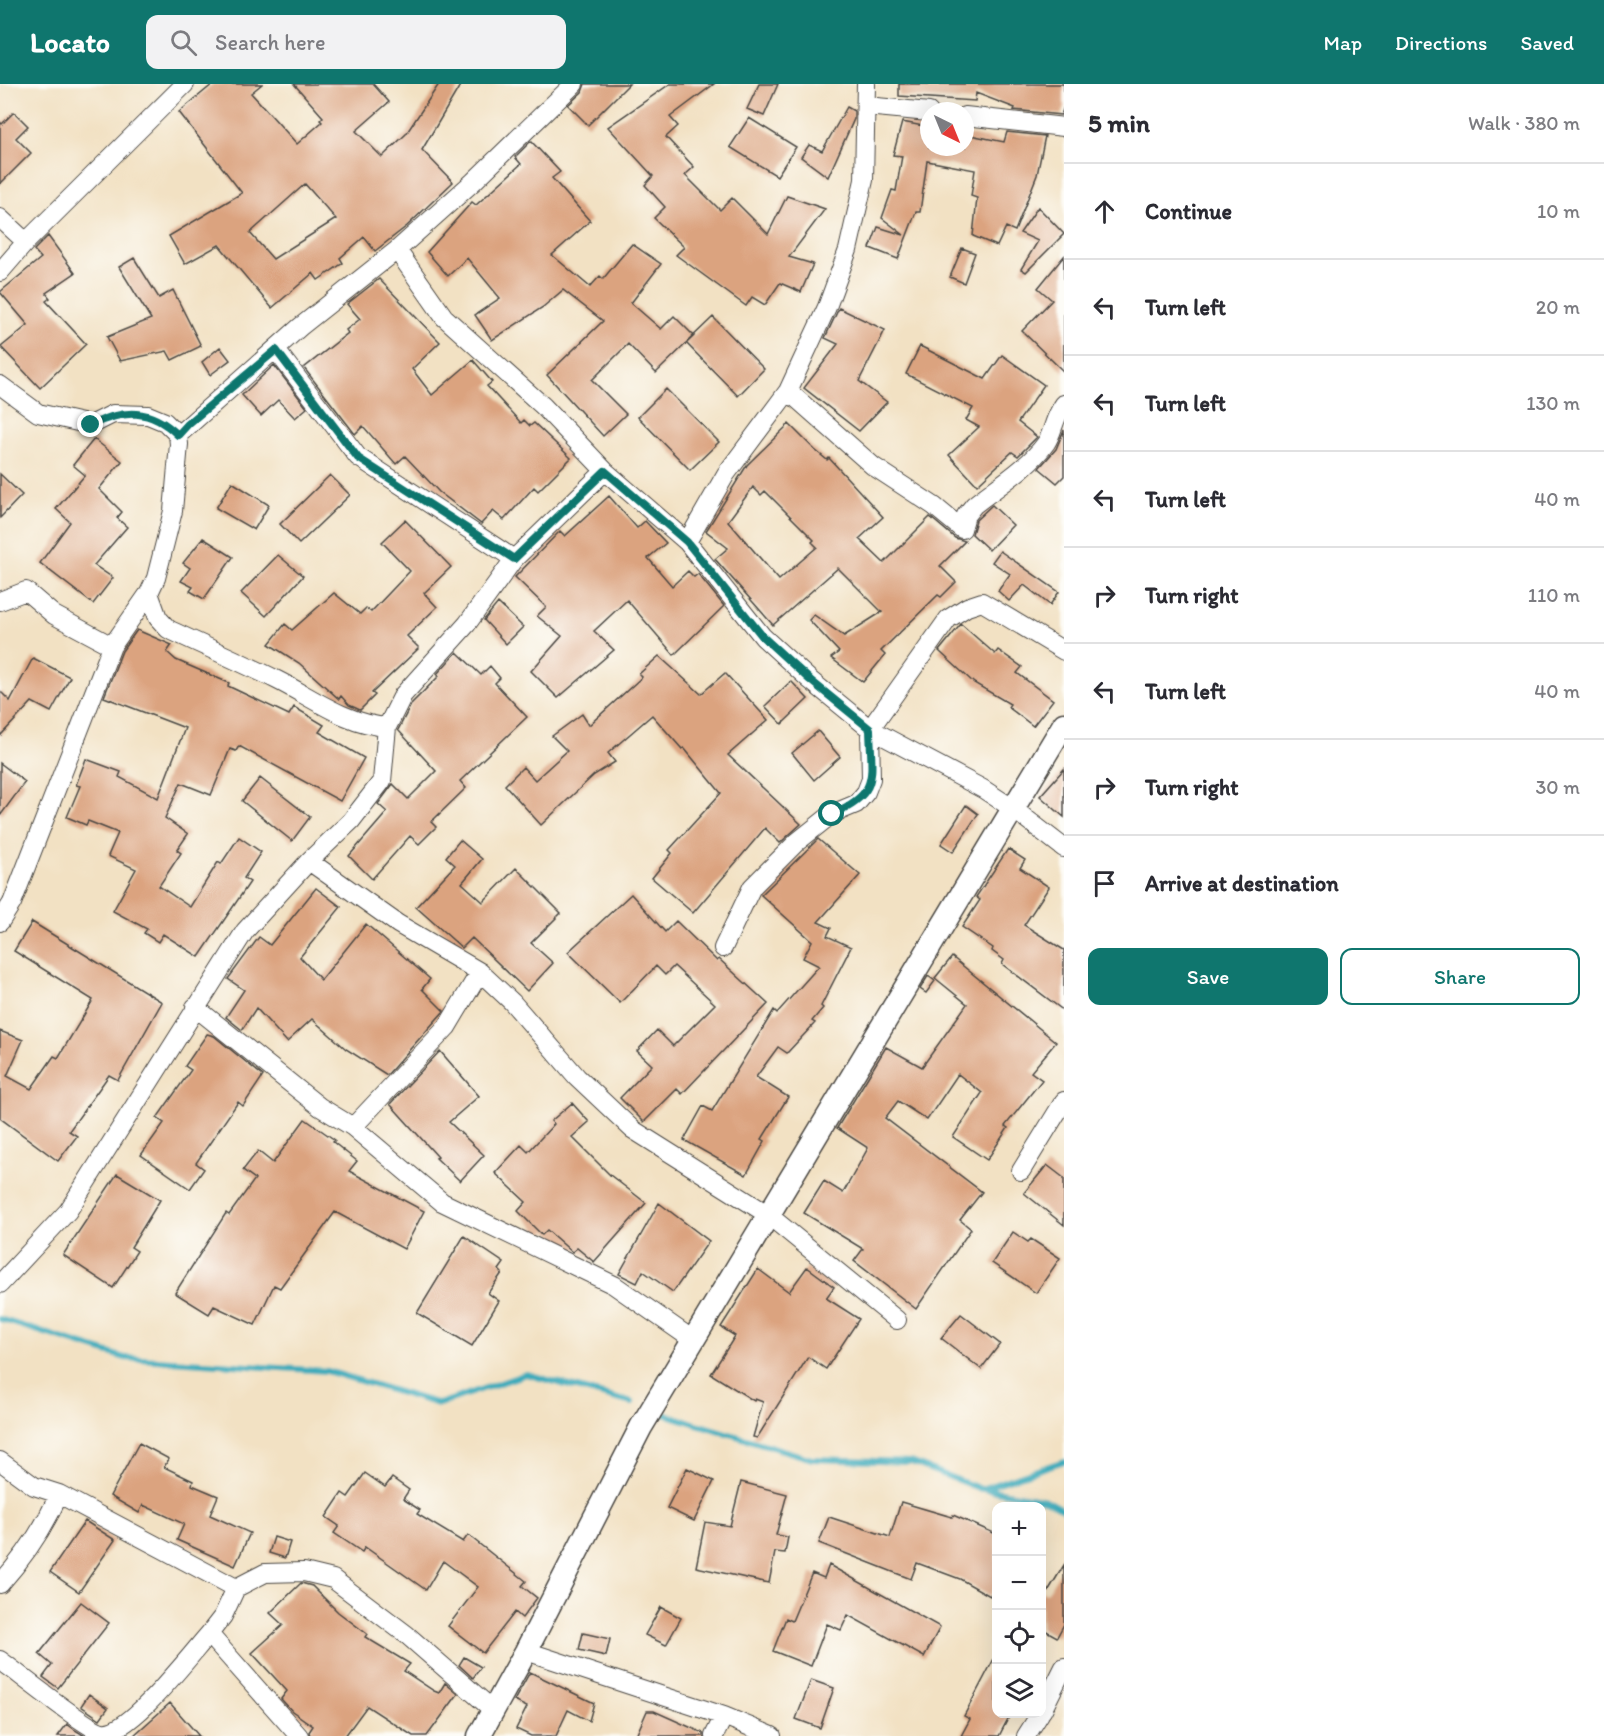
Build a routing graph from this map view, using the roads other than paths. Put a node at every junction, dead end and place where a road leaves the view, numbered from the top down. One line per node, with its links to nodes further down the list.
1 (185, 84): 9 (street)
2 (574, 84): 10 (street)
3 (866, 84): 4 (street)
4 (866, 106): 5 (street); 14 (street)
5 (920, 111)
6 (974, 117): 7 (street)
7 (1064, 127)
8 (0, 218): 9 (street)
9 (26, 242): 11 (street)
10 (397, 250): 12 (street); 17 (street)
11 (0, 272)
12 (276, 350): 16 (street); 19 (street)
13 (0, 385): 16 (street)
14 (789, 391): 15 (street); 18 (street)
15 (1064, 405)
16 (178, 435): 20 (street)
17 (605, 471): 18 (street); 19 (street)
18 (687, 542): 26 (street)
19 (514, 559): 25 (street)
20 (149, 593): 22 (street); 25 (street)
21 (0, 601): 22 (street)
22 (112, 646): 30 (street)
23 (1064, 651): 26 (street)
24 (1064, 724): 27 (street)
25 (387, 727): 29 (street)
26 (870, 729): 27 (street); 31 (street)
27 (1012, 808): 28 (street); 37 (street)
28 (1064, 848)
29 (309, 861): 32 (street); 33 (street)
30 (0, 922)
31 (723, 948)
32 (480, 972): 35 (street); 37 (street)
33 (195, 1007): 35 (street); 38 (street)
34 (1064, 1101): 36 (street)
35 (353, 1127): 40 (street)
36 (1021, 1171)
37 (767, 1214): 39 (street); 40 (street)
38 (0, 1284)
39 (897, 1320)
40 (693, 1340): 46 (street)
41 (0, 1461): 42 (street)
42 (59, 1494): 43 (street); 44 (street)
43 (0, 1584)
44 (236, 1588): 45 (street); 50 (street)
45 (209, 1634): 47 (street); 53 (street)
46 (526, 1651): 50 (street); 51 (street)
47 (0, 1660)
48 (1064, 1667): 49 (street)
49 (1046, 1702)
50 (493, 1710): 54 (street)
51 (724, 1716): 55 (street); 56 (street)
52 (1037, 1718): 57 (street)
53 (299, 1736)
54 (479, 1736)
55 (714, 1736)
56 (772, 1736)
57 (1026, 1736)

